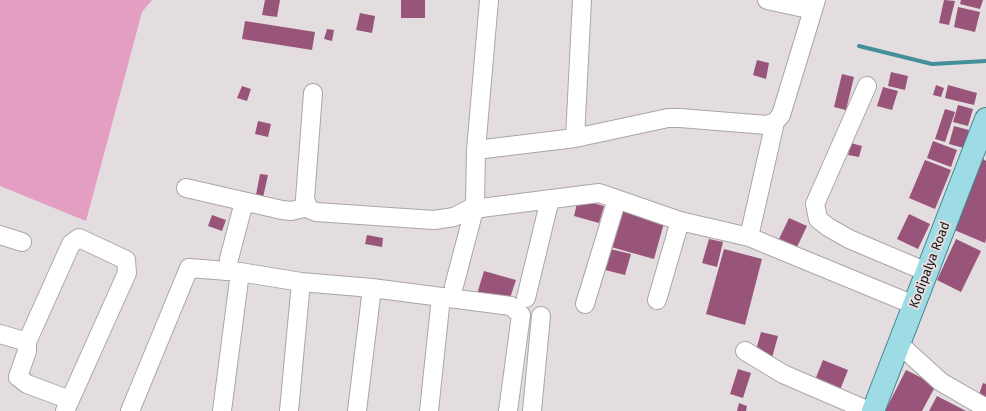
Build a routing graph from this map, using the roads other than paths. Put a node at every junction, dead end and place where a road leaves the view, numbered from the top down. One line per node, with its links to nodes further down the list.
1 (489, 0): 10 (street)
2 (582, 0): 9 (street)
3 (767, 0): 4 (street)
4 (814, 5): 8 (street)
5 (867, 86): 22 (street)
6 (313, 93): 16 (street)
7 (986, 119): 22 (main road, Kodipalya Road)
8 (775, 122): 9 (street); 19 (street)
9 (575, 138): 10 (street)
10 (476, 150): 15 (street)
11 (186, 188): 14 (street)
12 (550, 199): 13 (street); 15 (street); 26 (street)
13 (617, 199): 17 (street); 28 (street)
14 (244, 202): 16 (street); 21 (street)
15 (475, 206): 16 (street); 25 (street)
16 (308, 207)
17 (680, 221): 19 (street); 27 (street)
18 (0, 235): 20 (street)
19 (749, 237): 29 (street)
20 (22, 242)
21 (234, 266): 23 (street); 37 (street); 38 (street)
22 (927, 272): 29 (main road, Kodipalya Road)
23 (301, 282): 24 (street); 39 (street)
24 (372, 288): 25 (street); 40 (street)
25 (448, 292): 41 (street); 42 (street)
26 (526, 298)
27 (657, 300)
28 (585, 304)
29 (914, 305): 33 (main road, Kodipalya Road)
30 (541, 316): 43 (street)
31 (0, 334): 32 (street)
32 (27, 342): 35 (street); 35 (street)
33 (899, 344): 36 (street); 45 (main road, Kodipalya Road)
34 (745, 351): 44 (street)
35 (68, 406)
36 (986, 408)
37 (130, 411)
38 (222, 411)
39 (289, 411)
40 (357, 411)
41 (429, 411)
42 (508, 411)
43 (532, 411)
44 (869, 411)
45 (873, 411)

